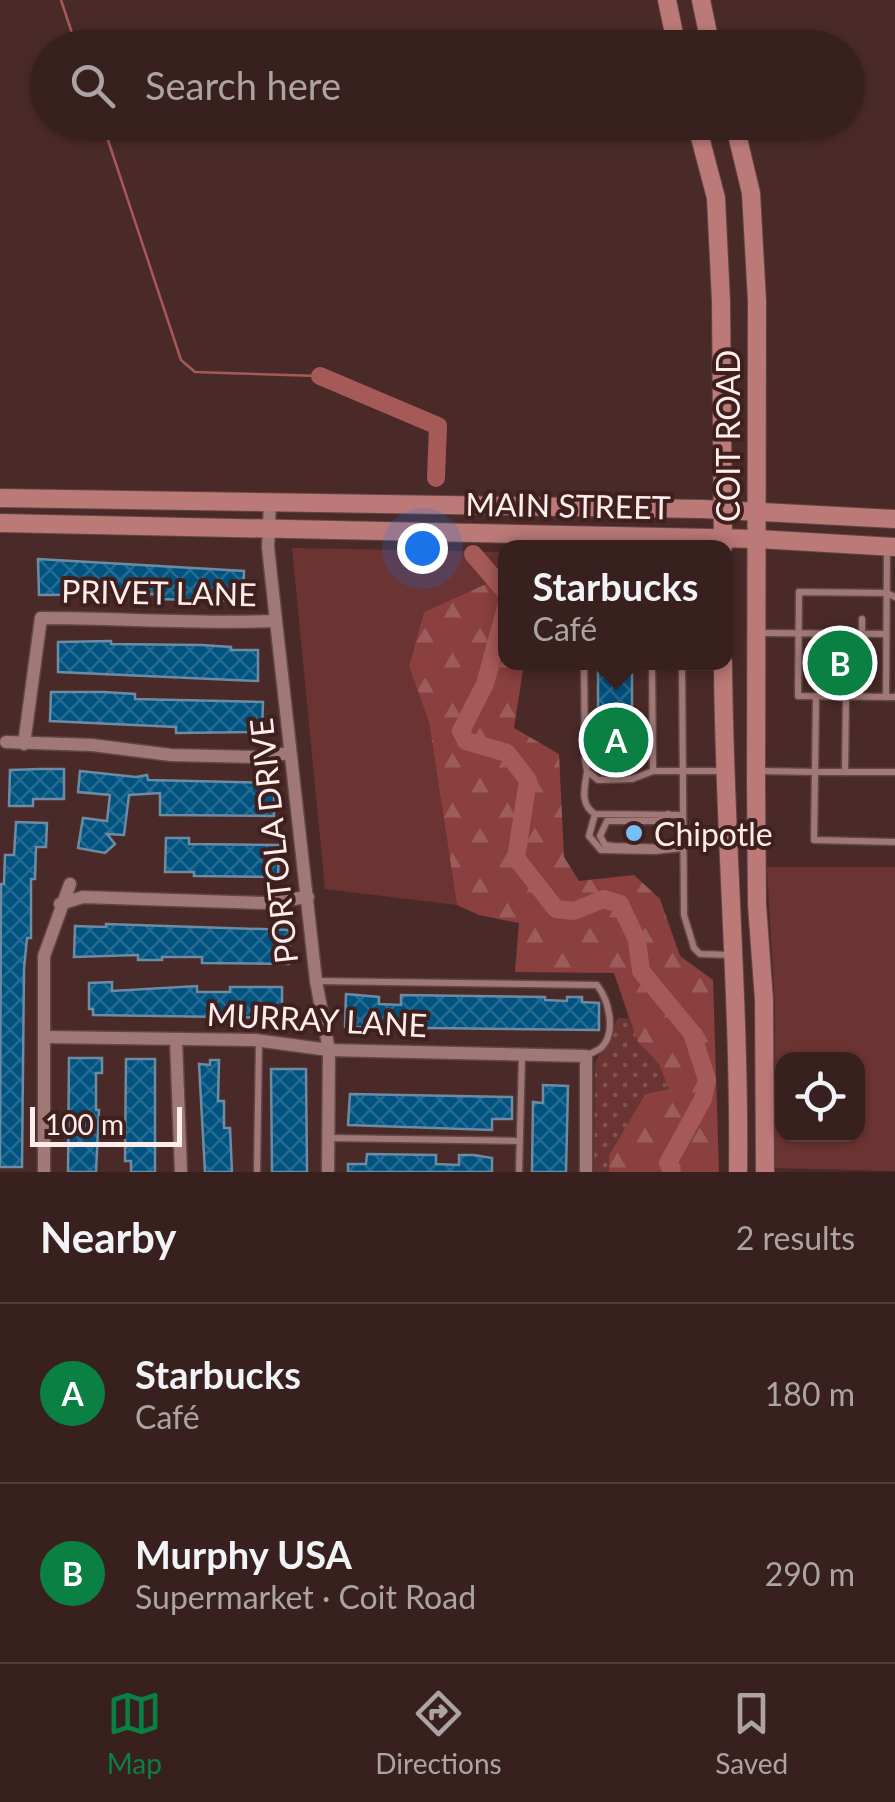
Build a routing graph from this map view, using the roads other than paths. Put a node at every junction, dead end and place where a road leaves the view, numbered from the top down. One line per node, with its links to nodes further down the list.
1 (667, 0): 3 (main road)
2 (702, 0): 4 (main road)
3 (673, 30)
4 (708, 30)
5 (701, 140): 9 (main road, COIT ROAD)
6 (738, 140): 10 (main road, COIT ROAD)
7 (0, 498): 8 (main road, MAIN STREET)
8 (270, 503): 9 (main road, MAIN STREET); 13 (street, PORTOLA DRIVE)
9 (723, 510): 10 (main road, MAIN STREET); 16 (main road, COIT ROAD)
10 (757, 511): 11 (main road, MAIN STREET); 14 (main road, COIT ROAD)
11 (895, 519)
12 (0, 522): 13 (main road, MAIN STREET)
13 (270, 528): 15 (main road, MAIN STREET); 25 (street, PORTOLA DRIVE)
14 (758, 539): 17 (main road, MAIN STREET); 18 (main road, MAIN STREET); 26 (main road, COIT ROAD)
15 (599, 540)
16 (722, 540)
17 (733, 542)
18 (891, 547): 19 (lane)
19 (886, 593): 20 (lane); 27 (lane); 32 (lane)
20 (895, 597)
21 (842, 619): 30 (lane)
22 (858, 619): 31 (lane)
23 (814, 620): 28 (lane)
24 (831, 620): 29 (lane)
25 (276, 621): 41 (street, PRIVET LANE); 42 (street, PORTOLA DRIVE)
26 (757, 633): 27 (lane); 46 (main road, COIT ROAD)
27 (798, 634): 28 (lane); 37 (lane)
28 (814, 634): 29 (lane)
29 (831, 634): 30 (lane)
30 (842, 634): 31 (lane)
31 (858, 634): 32 (lane)
32 (886, 634): 39 (lane)
33 (584, 670): 43 (lane)
34 (652, 670): 44 (lane)
35 (682, 670): 47 (lane)
36 (723, 670): 45 (main road)
37 (816, 696): 38 (lane); 48 (lane)
38 (846, 697): 39 (lane); 49 (lane)
39 (890, 697)
40 (6, 742): 41 (street)
41 (24, 744): 42 (street)
42 (290, 753): 58 (street, PORTOLA DRIVE)
43 (587, 770): 44 (lane); 51 (lane)
44 (654, 771): 47 (lane)
45 (724, 771): 46 (main road); 47 (lane); 60 (main road)
46 (756, 771): 48 (lane); 77 (main road, COIT ROAD)
47 (682, 772): 53 (lane)
48 (816, 772): 49 (lane); 54 (lane)
49 (845, 772): 50 (lane)
50 (895, 772)
51 (595, 814): 52 (lane); 55 (lane)
52 (668, 814): 53 (lane); 55 (lane)
53 (682, 815): 56 (lane)
54 (895, 842)
55 (667, 848): 56 (lane)
56 (682, 848): 60 (lane)
57 (70, 884): 59 (street)
58 (308, 897): 59 (street); 61 (street, PORTOLA DRIVE)
59 (60, 904): 62 (street)
60 (732, 955): 76 (main road)
61 (316, 981): 65 (street, PORTOLA DRIVE); 67 (lane)
62 (46, 1038): 63 (street, MURRAY LANE); 70 (street)
63 (176, 1040): 64 (street, MURRAY LANE); 71 (street)
64 (259, 1041): 65 (street, MURRAY LANE); 72 (lane)
65 (328, 1050): 66 (street, MURRAY LANE); 68 (street, PORTOLA DRIVE)
66 (522, 1054): 67 (street, MURRAY LANE); 69 (lane)
67 (586, 1056): 75 (street)
68 (328, 1138): 69 (lane); 73 (street, PORTOLA DRIVE)
69 (519, 1141): 74 (lane)
70 (44, 1172)
71 (181, 1172)
72 (257, 1172)
73 (328, 1172)
74 (519, 1172)
75 (586, 1172)
76 (738, 1172)
77 (765, 1172)

